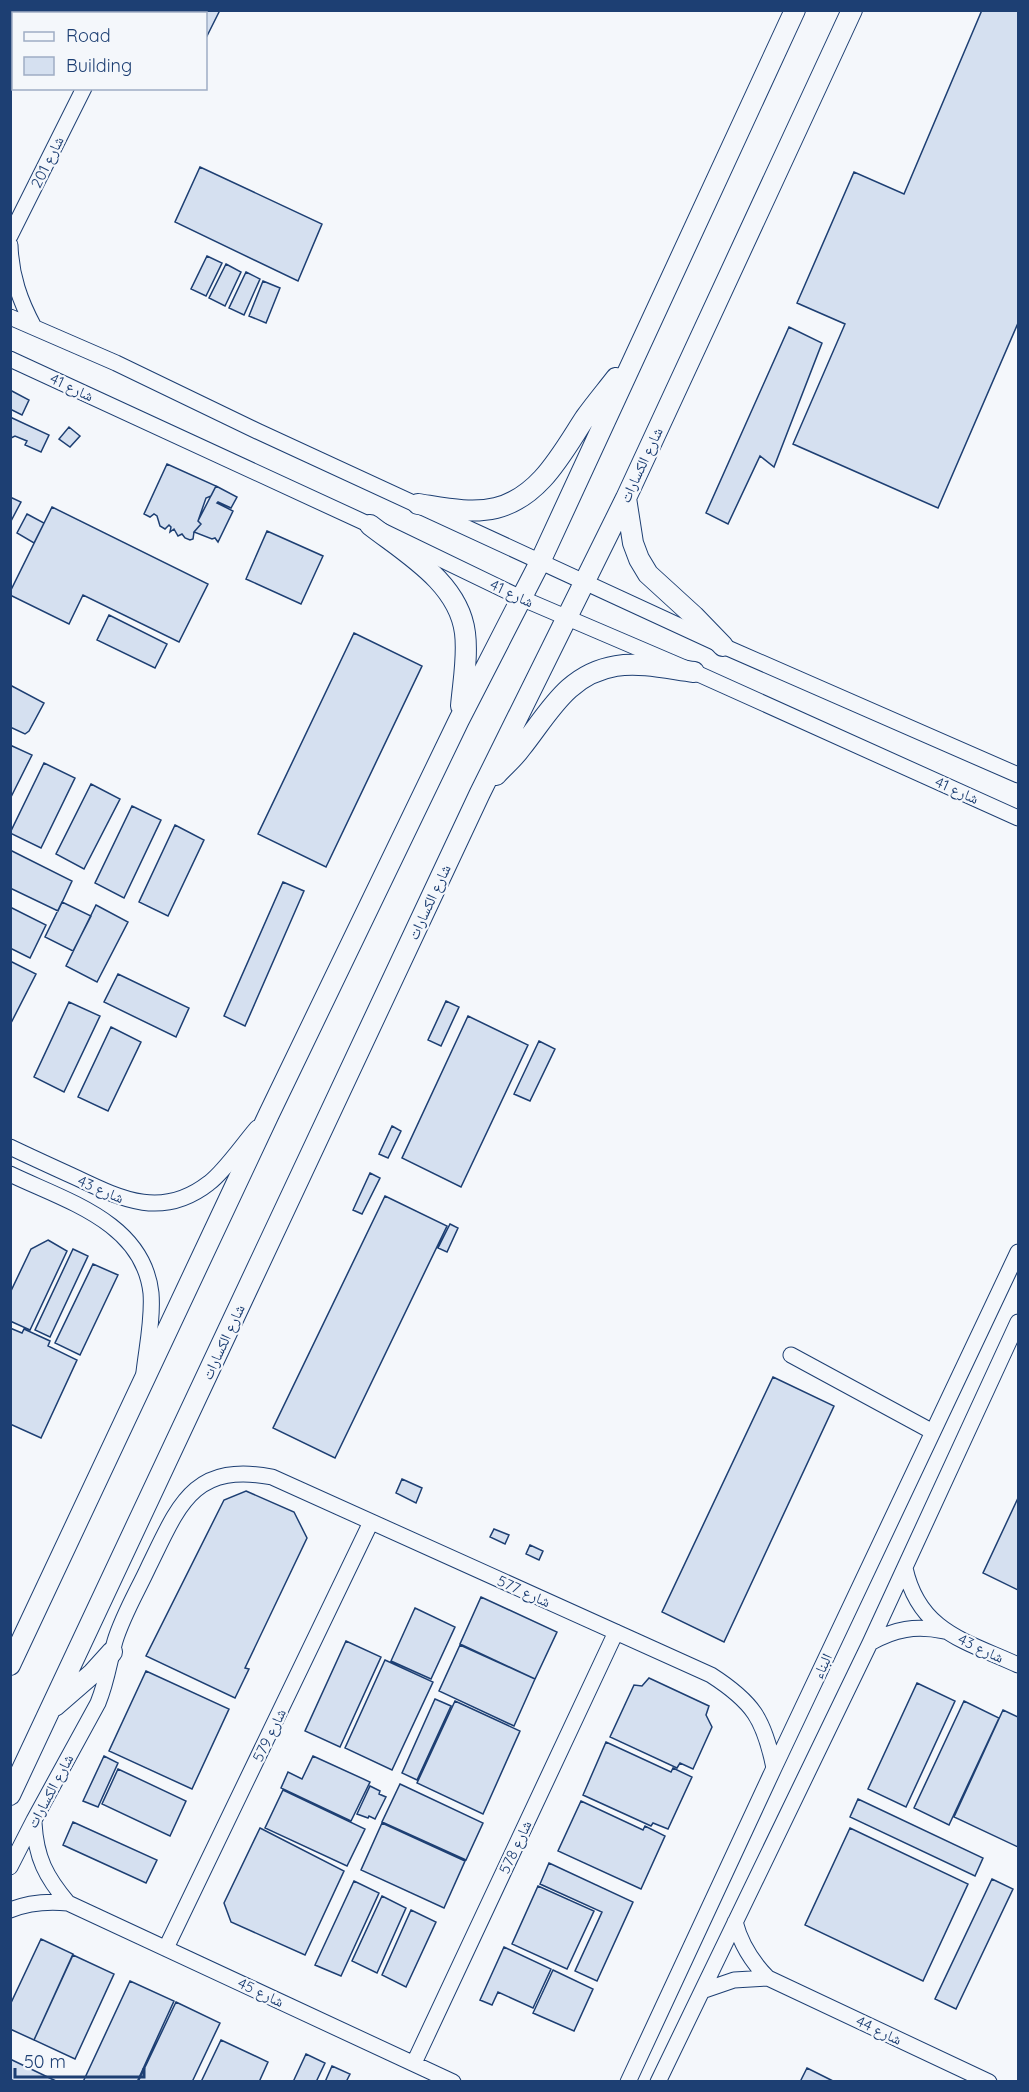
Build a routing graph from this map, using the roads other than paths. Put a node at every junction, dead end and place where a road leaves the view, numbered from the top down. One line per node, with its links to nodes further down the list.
1 (795, 10): 8 (street)
2 (852, 10): 10 (street, شارع الكسارات)
3 (83, 90): 4 (street, شارع 201)
4 (10, 237)
5 (10, 245): 7 (street)
6 (10, 317): 7 (street)
7 (34, 327): 11 (street)
8 (638, 350): 11 (street); 13 (street)
9 (15, 364): 12 (street, شارع 41)
10 (626, 498): 14 (street, شارع الكسارات); 17 (street)
11 (418, 504): 13 (street)
12 (370, 525): 15 (street, شارع 41); 19 (street)
13 (540, 561): 14 (street); 15 (street)
14 (584, 582): 16 (street, شارع الكسارات); 17 (street)
15 (521, 598): 16 (street, شارع 41); 19 (street)
16 (567, 618): 18 (street, شارع 41); 21 (street, شارع الكسارات)
17 (723, 646): 20 (street)
18 (694, 672): 21 (street); 22 (street, شارع 41)
19 (459, 720): 23 (street)
20 (1018, 775)
21 (480, 793): 40 (street, شارع الكسارات)
22 (1018, 818)
23 (269, 1114): 24 (street, شارع 43); 29 (street)
24 (10, 1147)
25 (10, 1174): 29 (street, شارع 43)
26 (1018, 1252): 30 (street, البناء)
27 (1018, 1322): 33 (street)
28 (791, 1355): 30 (street)
29 (142, 1386): 38 (street)
30 (933, 1432): 41 (street, البناء)
31 (227, 1474): 32 (street, شارع 577); 37 (street, شارع الكسارات)
32 (371, 1522): 35 (street, شارع 577); 48 (street, شارع 579)
33 (906, 1568): 34 (street, شارع 43); 36 (street)
34 (944, 1631): 36 (street, شارع 43); 39 (street, شارع 43)
35 (616, 1632): 41 (street, شارع 577); 51 (street, شارع 578)
36 (870, 1643): 47 (street)
37 (112, 1652): 40 (street); 43 (street, شارع الكسارات)
38 (10, 1665)
39 (1018, 1665)
40 (51, 1709): 42 (street, شارع الكسارات)
41 (774, 1768): 53 (street, البناء)
42 (10, 1795)
43 (34, 1820): 44 (street, شارع الكسارات); 45 (street, شارع 45)
44 (10, 1867)
45 (68, 1903): 46 (street, شارع 45); 48 (street, شارع 45)
46 (10, 1910)
47 (735, 1922): 49 (street, شارع 44); 50 (street)
48 (166, 1948): 51 (street, شارع 45)
49 (768, 1978): 50 (street, شارع 44); 55 (street, شارع 44)
50 (702, 1991): 54 (street)
51 (414, 2063): 52 (street, شارع 45)
52 (453, 2082)
53 (628, 2082)
54 (658, 2082)
55 (989, 2082)

